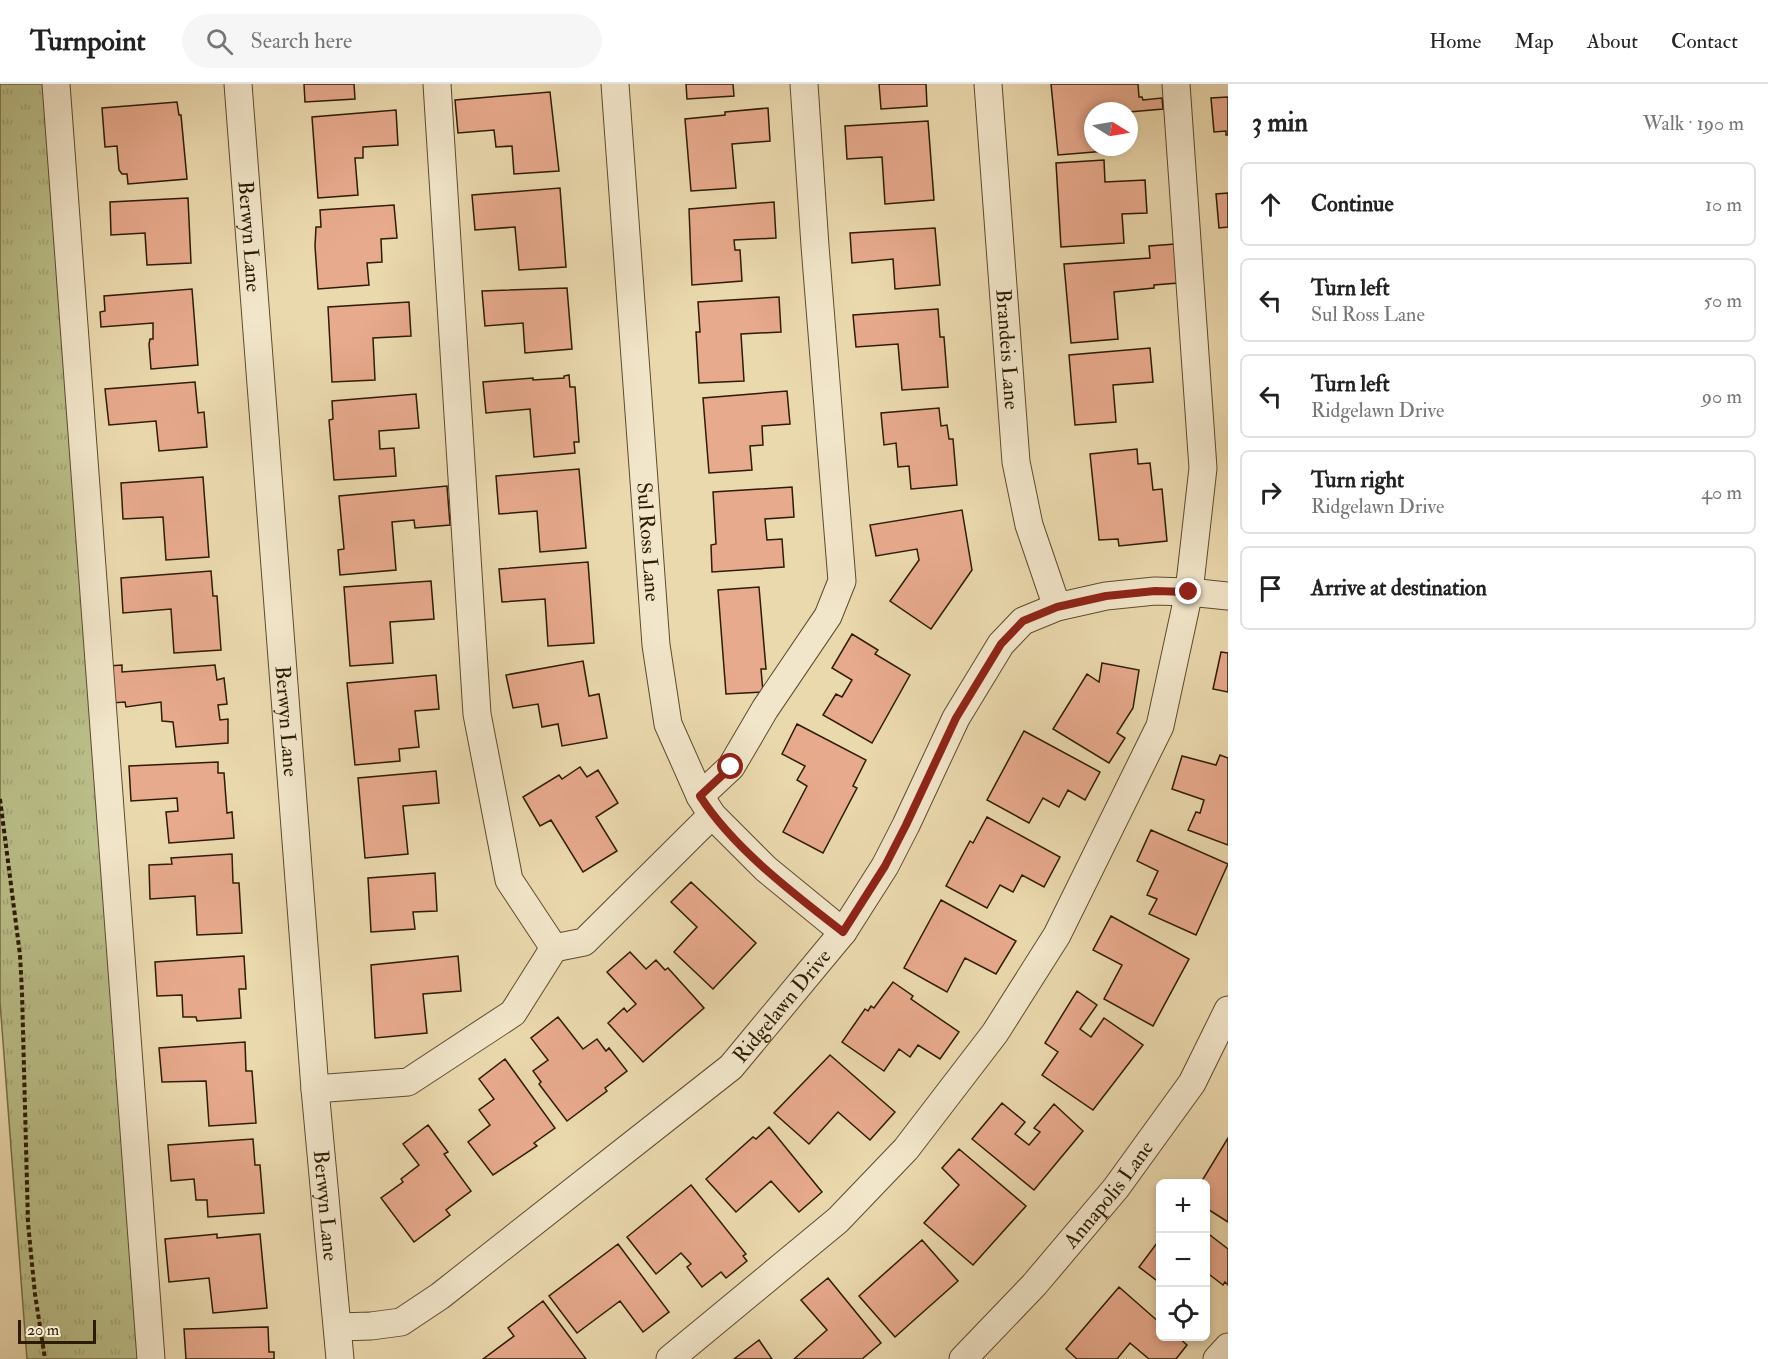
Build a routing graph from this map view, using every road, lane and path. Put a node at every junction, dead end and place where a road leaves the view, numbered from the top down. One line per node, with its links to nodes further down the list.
1 (56, 84): 20 (street)
2 (238, 84): 16 (street, Berwyn Lane)
3 (436, 84): 14 (street)
4 (615, 84): 12 (street, Sul Ross Lane)
5 (804, 84): 12 (street)
6 (988, 84): 10 (street, Brandeis Lane)
7 (1176, 84): 8 (street)
8 (1189, 592): 9 (street, Ridgelawn Drive); 10 (street, Ridgelawn Drive); 22 (street)
9 (1228, 596)
10 (1057, 607): 13 (street, Ridgelawn Drive)
11 (0, 799): 19 (path)
12 (706, 805): 13 (street, Sul Ross Lane); 14 (street)
13 (843, 932): 17 (street, Ridgelawn Drive)
14 (554, 948): 16 (street)
15 (1228, 1010): 23 (street, Annapolis Lane)
16 (315, 1089): 17 (street, Berwyn Lane)
17 (338, 1327): 21 (street, Berwyn Lane)
18 (1228, 1347): 24 (street)
19 (45, 1359)
20 (151, 1359)
21 (340, 1359)
22 (670, 1359)
23 (963, 1359)
24 (1217, 1359)

